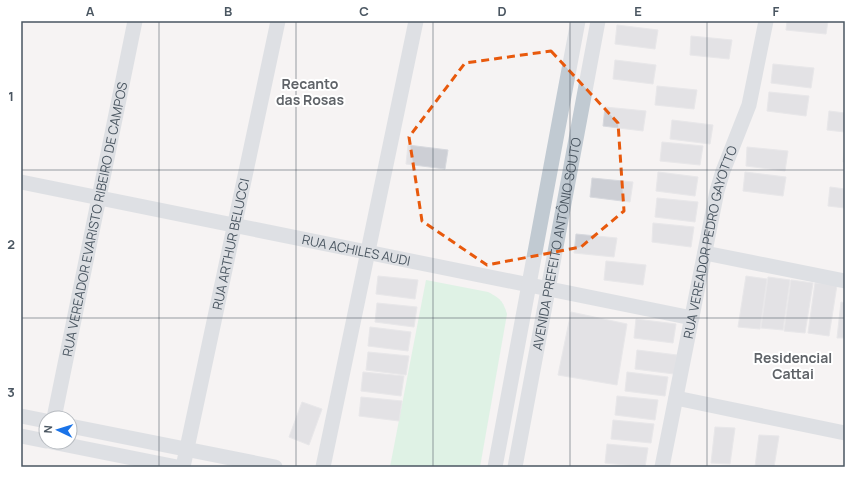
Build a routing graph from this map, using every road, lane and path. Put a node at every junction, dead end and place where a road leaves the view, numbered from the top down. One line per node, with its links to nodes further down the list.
1 (135, 21): 8 (street, RUA VEREADOR EVARISTO RIBEIRO DE CAMPOS)
2 (278, 21): 9 (street, RUA ARTHUR BELUCCI)
3 (416, 21): 10 (street)
4 (578, 21): 13 (street, AVENIDA PREFEITO ANTÔNIO SOUTO)
5 (598, 21): 14 (street, AVENIDA PREFEITO ANTÔNIO SOUTO)
6 (766, 21): 11 (street, RUA VEREADOR PEDRO GAYOTTO)
7 (21, 182): 8 (street, RUA ACHILES AUDI)
8 (99, 198): 9 (street, RUA ACHILES AUDI); 17 (street, RUA VEREADOR EVARISTO RIBEIRO DE CAMPOS)
9 (235, 226): 10 (street, RUA ACHILES AUDI); 25 (street, RUA ARTHUR BELUCCI)
10 (368, 252): 13 (street, RUA ACHILES AUDI); 29 (street)
11 (705, 253): 12 (street); 15 (street, RUA VEREADOR PEDRO GAYOTTO)
12 (845, 281)
13 (529, 285): 14 (street, RUA ACHILES AUDI); 30 (street, AVENIDA PREFEITO ANTÔNIO SOUTO)
14 (549, 288): 15 (street, RUA ACHILES AUDI); 31 (street, AVENIDA PREFEITO ANTÔNIO SOUTO)
15 (692, 318): 16 (street, RUA VEREADOR PEDRO GAYOTTO)
16 (676, 398): 21 (street); 32 (street, RUA VEREADOR PEDRO GAYOTTO)
17 (56, 410)
18 (21, 416): 19 (street)
19 (38, 419)
20 (78, 428): 25 (street)
21 (845, 433)
22 (21, 436): 23 (street)
23 (38, 439)
24 (78, 447): 26 (street)
25 (187, 449): 27 (street, RUA ARTHUR BELUCCI); 28 (street)
26 (177, 467)
27 (183, 467)
28 (275, 467)
29 (323, 467)
30 (496, 467)
31 (516, 467)
32 (662, 467)

